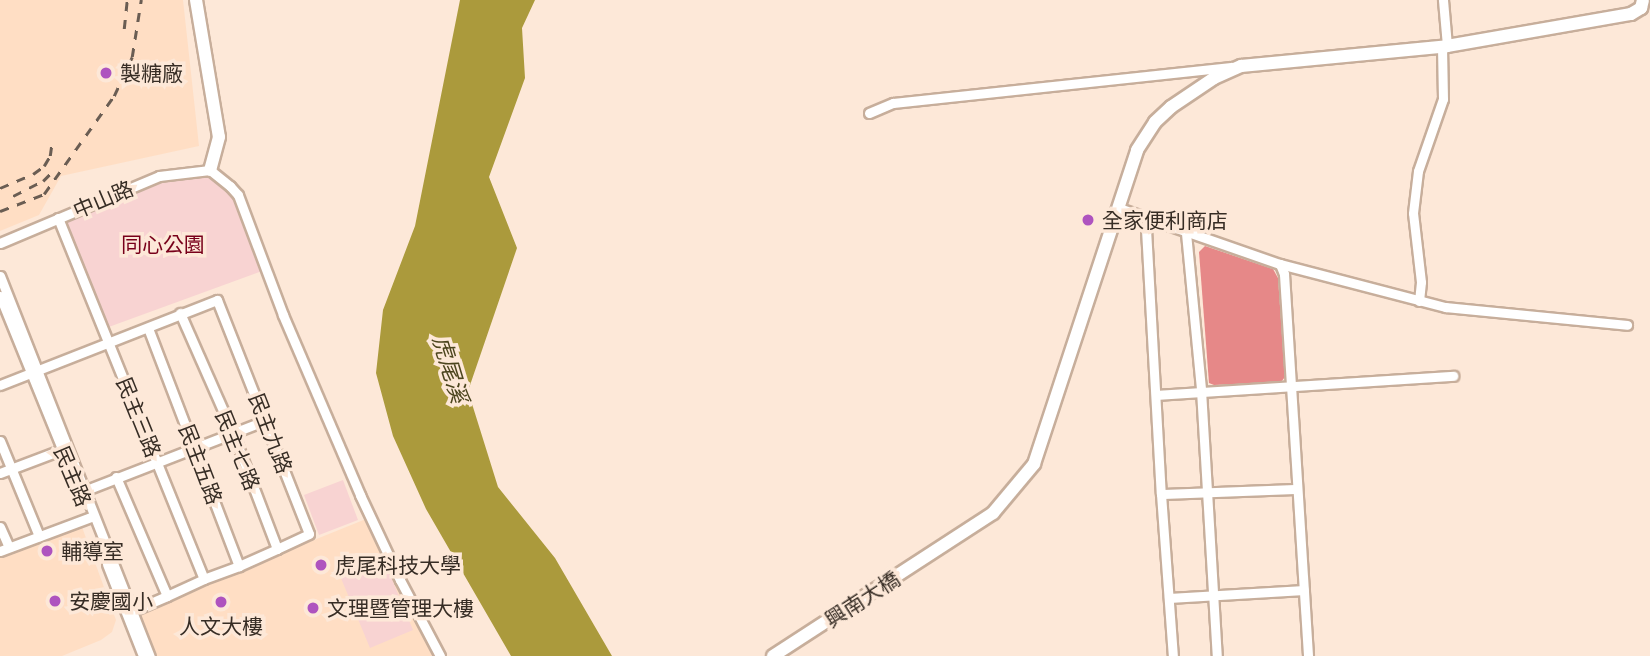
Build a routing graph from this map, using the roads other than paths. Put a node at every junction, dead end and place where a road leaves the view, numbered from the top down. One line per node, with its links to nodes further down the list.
1 (196, 0): 7 (street)
2 (1443, 0): 4 (street)
3 (1643, 0): 4 (street)
4 (1444, 47): 5 (street); 16 (street)
5 (1241, 66): 6 (street); 8 (street, 興南大橋)
6 (869, 113)
7 (210, 170): 9 (street, 中山路); 54 (street)
8 (1119, 208): 10 (street); 55 (street, 興南大橋)
9 (58, 218): 12 (street, 中山路); 20 (street, 民主三路)
10 (1148, 218): 11 (street); 26 (street)
11 (1186, 233): 13 (street); 25 (street)
12 (0, 243)
13 (1280, 264): 16 (street); 24 (street)
14 (1, 280): 21 (street)
15 (0, 296): 21 (street, 民主路)
16 (1419, 302): 18 (street)
17 (180, 313): 19 (street); 27 (street, 民主九路); 28 (street, 民主七路)
18 (1627, 325)
19 (148, 328): 20 (street); 30 (street, 民主五路)
20 (109, 344): 21 (street); 32 (street, 民主三路)
21 (34, 374): 23 (street); 31 (street, 民主路); 37 (street)
22 (1453, 376): 24 (street)
23 (0, 385)
24 (1290, 387): 25 (street); 36 (street)
25 (1201, 390): 26 (street); 38 (street)
26 (1156, 395): 39 (street)
27 (267, 420): 28 (street); 44 (street, 民主九路)
28 (233, 433): 30 (street); 44 (street, 民主七路)
29 (0, 441): 33 (street)
30 (195, 447): 32 (street); 45 (street, 民主五路)
31 (61, 450): 33 (street); 37 (street, 民主路)
32 (157, 462): 35 (street); 46 (street, 民主三路)
33 (10, 469): 34 (street); 42 (street)
34 (0, 473)
35 (116, 477): 37 (street); 48 (street)
36 (1297, 489): 38 (street); 47 (street)
37 (82, 491): 40 (street, 民主路); 51 (street)
38 (1207, 491): 39 (street); 49 (street)
39 (1161, 494): 50 (street)
40 (91, 517): 42 (street); 51 (street, 民主路)
41 (0, 527): 43 (street)
42 (39, 536): 43 (street)
43 (4, 549)
44 (277, 549): 45 (street)
45 (239, 566): 46 (street)
46 (204, 579): 48 (street)
47 (1304, 590): 49 (street); 58 (street)
48 (167, 596): 51 (street)
49 (1214, 596): 50 (street); 57 (street)
50 (1169, 598): 56 (street)
51 (129, 613): 52 (street, 民主路); 53 (street)
52 (142, 656)
53 (150, 656)
54 (440, 656)
55 (773, 656)
56 (1173, 656)
57 (1217, 656)
58 (1308, 656)

